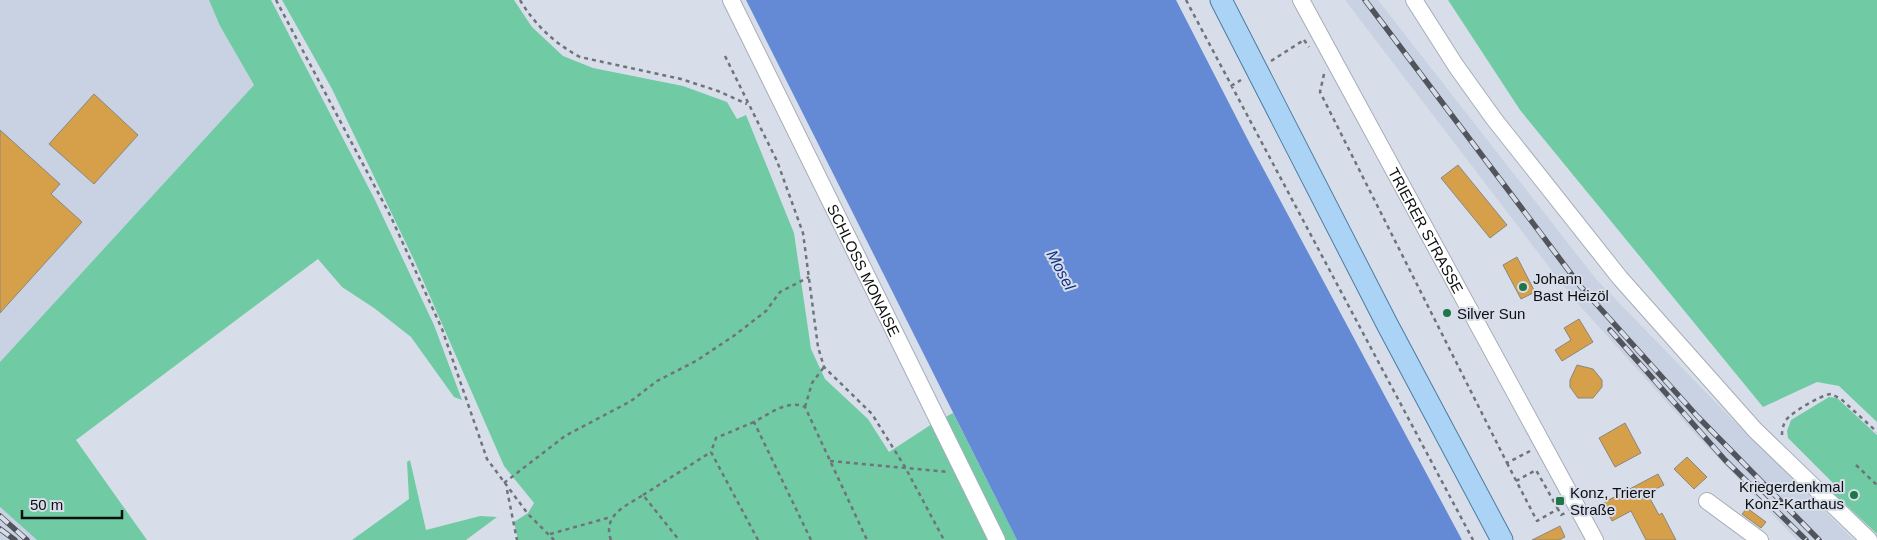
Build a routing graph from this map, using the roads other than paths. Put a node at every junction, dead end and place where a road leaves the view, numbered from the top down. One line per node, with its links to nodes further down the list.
1 (732, 0): 6 (street, SCHLOSS MONAISE)
2 (1220, 0): 7 (main road)
3 (1300, 0): 8 (street, TRIERER STRASSE)
4 (1414, 0): 10 (street)
5 (1707, 501): 9 (street)
6 (997, 540)
7 (1502, 540)
8 (1595, 540)
9 (1760, 540)
10 (1869, 540)

